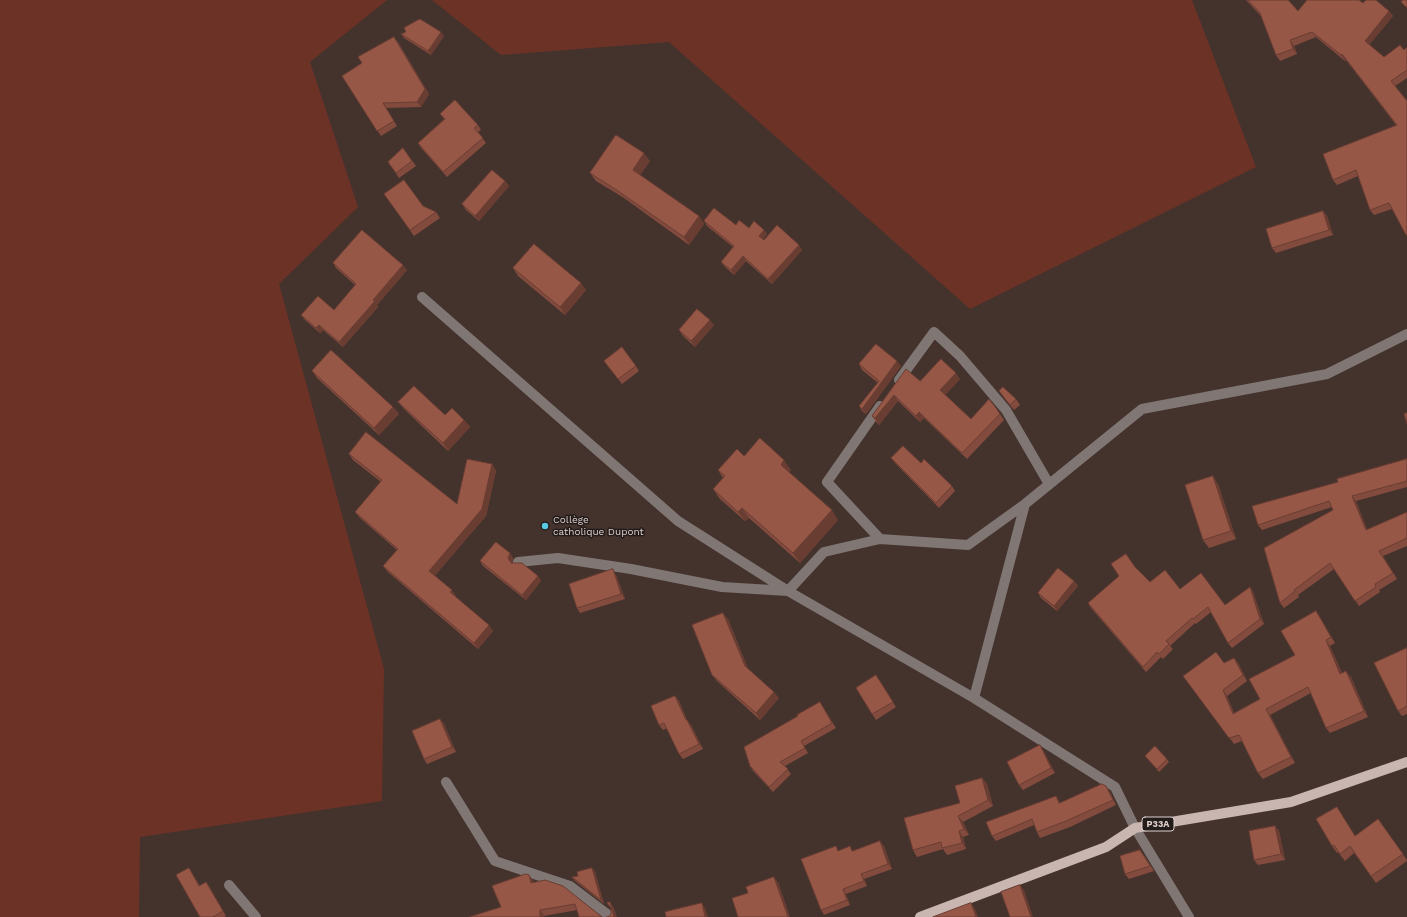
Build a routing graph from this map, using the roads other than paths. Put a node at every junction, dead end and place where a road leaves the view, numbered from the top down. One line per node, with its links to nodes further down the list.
1 (422, 297): 7 (street)
2 (1407, 334): 3 (street)
3 (1049, 484): 4 (street); 5 (street)
4 (1025, 504): 5 (street); 8 (street)
5 (880, 539): 7 (street)
6 (518, 562): 7 (street)
7 (788, 591): 8 (street)
8 (974, 698): 11 (street)
9 (1407, 762): 11 (main road, P33A)
10 (446, 782): 14 (street)
11 (1135, 828): 15 (main road, P33A); 16 (street)
12 (229, 885): 13 (street)
13 (256, 917)
14 (609, 917)
15 (920, 917)
16 (1189, 917)

